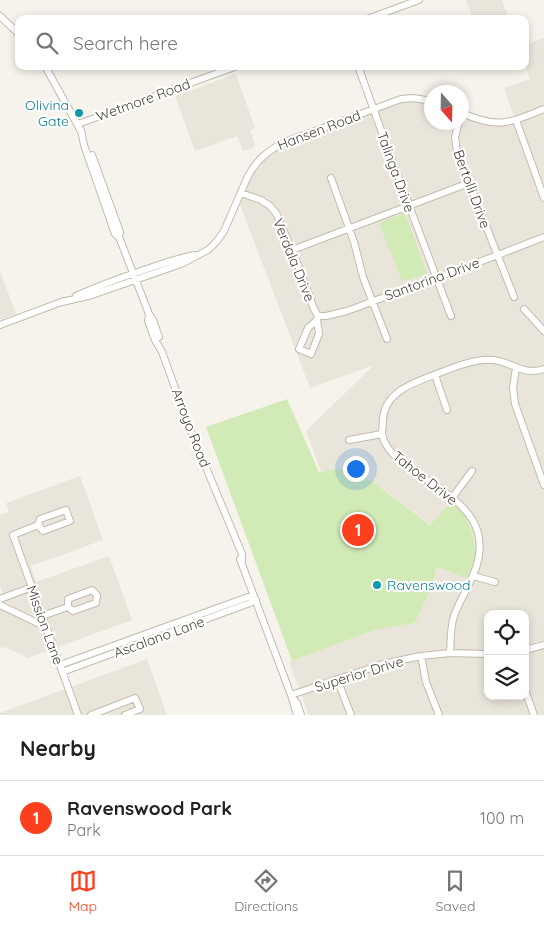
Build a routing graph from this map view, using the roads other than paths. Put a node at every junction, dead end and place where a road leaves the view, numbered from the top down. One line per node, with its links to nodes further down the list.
1 (419, 0): 2 (street)
2 (378, 15)
3 (0, 16): 4 (street)
4 (15, 30)
5 (47, 70): 13 (street, Arroyo Road)
6 (227, 70): 13 (street, Wetmore Road)
7 (359, 70): 9 (street, Talinga Drive)
8 (424, 99): 9 (street, Hansen Road)
9 (374, 109): 17 (street, Hansen Road); 19 (street, Talinga Drive)
10 (544, 109): 12 (street)
11 (469, 117): 12 (street)
12 (516, 120): 18 (street)
13 (79, 127): 24 (street, Arroyo Road)
14 (457, 130): 16 (street, Bertolli Drive)
15 (332, 178): 20 (street)
16 (469, 183): 19 (street); 23 (street, Bertolli Drive)
17 (241, 193): 22 (street, Verdala Drive); 24 (street, Hansen Road)
18 (544, 198)
19 (409, 206): 20 (street); 25 (street, Talinga Drive)
20 (349, 228): 22 (street); 27 (street)
21 (544, 237): 23 (street, Santorina Drive)
22 (292, 250): 30 (street, Verdala Drive)
23 (498, 255): 25 (street, Santorina Drive); 26 (street, Bertolli Drive)
24 (134, 276): 31 (street, Hansen Road); 48 (street, Arroyo Road)
25 (437, 278): 27 (street, Santorina Drive); 29 (street, Talinga Drive)
26 (514, 297)
27 (373, 302): 30 (street, Santorina Drive); 33 (street)
28 (524, 309): 32 (street)
29 (450, 316)
30 (318, 318): 30 (street)
31 (0, 325)
32 (544, 330)
33 (387, 340)
34 (516, 368): 35 (street); 36 (street); 41 (street)
35 (544, 369)
36 (435, 374): 37 (street); 38 (street)
37 (447, 410)
38 (382, 434): 39 (street); 42 (street, Tahoe Drive)
39 (349, 440)
40 (472, 471): 42 (street)
41 (544, 485)
42 (452, 498): 44 (street, Tahoe Drive)
43 (38, 525): 43 (street); 46 (street, Mission Lane)
44 (473, 576): 45 (street); 57 (street, Tahoe Drive)
45 (495, 582)
46 (32, 587): 47 (street); 53 (street, Mission Lane)
47 (10, 595): 49 (street); 52 (street)
48 (255, 598): 60 (street, Ascalano Lane); 62 (street, Arroyo Road)
49 (0, 599)
50 (0, 605): 52 (street)
51 (68, 607): 51 (street); 53 (street)
52 (10, 610): 54 (street)
53 (42, 616): 54 (street, Mission Lane)
54 (46, 627): 60 (street, Mission Lane)
55 (544, 645): 56 (street)
56 (529, 649)
57 (450, 653): 58 (street, Superior Drive); 59 (street, Superior Drive)
58 (484, 654)
59 (421, 656): 61 (street, Superior Drive); 71 (street)
60 (61, 669): 65 (street, Mission Lane)
61 (337, 679): 62 (street, Superior Drive); 70 (street)
62 (291, 695): 68 (street, Arroyo Road); 69 (street, Arroyo Road)
63 (529, 700): 72 (street)
64 (108, 712): 66 (street); 67 (street)
65 (78, 715)
66 (91, 715)
67 (125, 715)
68 (296, 715)
69 (301, 715)
70 (351, 715)
71 (439, 715)
72 (534, 715)

